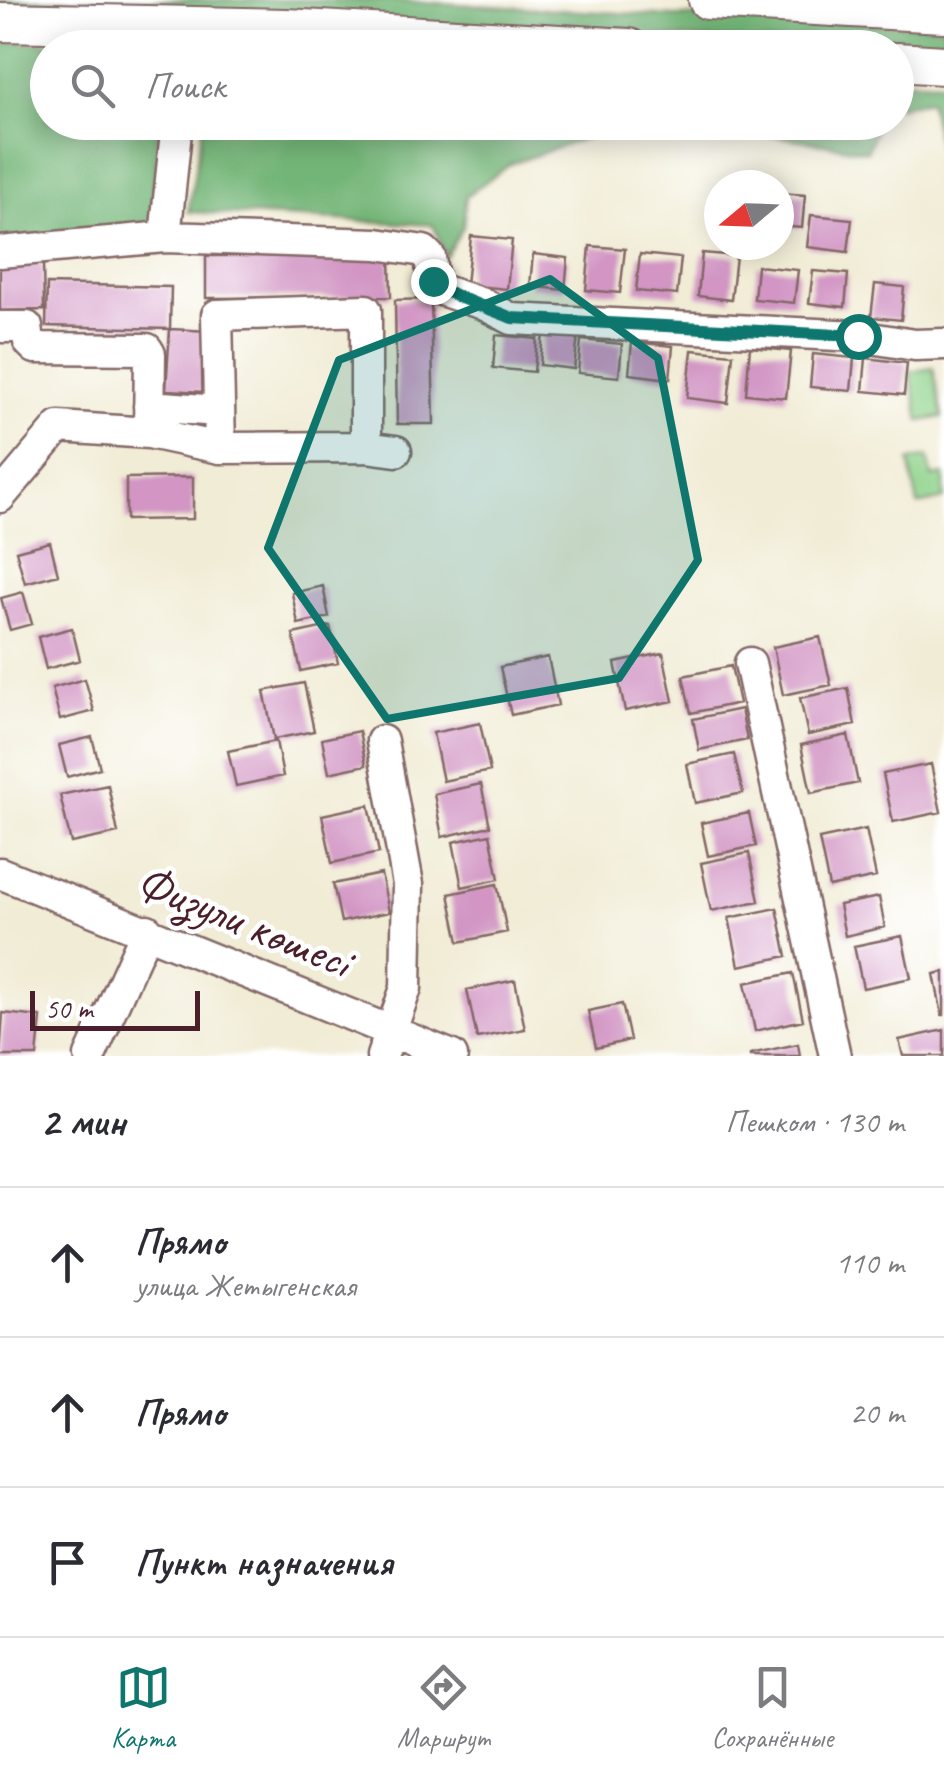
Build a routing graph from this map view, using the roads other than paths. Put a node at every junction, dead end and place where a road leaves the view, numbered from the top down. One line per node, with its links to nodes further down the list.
1 (708, 0): 2 (main road)
2 (944, 12)
3 (0, 22): 4 (main road)
4 (73, 24): 5 (street); 6 (main road)
5 (81, 30)
6 (158, 30)
7 (914, 63): 8 (main road)
8 (944, 65)
9 (175, 140): 10 (street)
10 (165, 237): 11 (street); 13 (street)
11 (0, 252)
12 (0, 327): 15 (street)
13 (944, 344)
14 (219, 410): 15 (street); 16 (street); 16 (street)
15 (149, 420): 16 (street); 17 (street)
16 (220, 448)
17 (0, 497)
18 (750, 662): 25 (street)
19 (382, 741): 22 (street)
20 (0, 873): 21 (street, Физули көшесі)
21 (147, 930): 22 (street, Физули көшесі); 23 (street)
22 (388, 1043): 24 (street, Физули көшесі)
23 (90, 1056)
24 (452, 1056)
25 (835, 1056)

